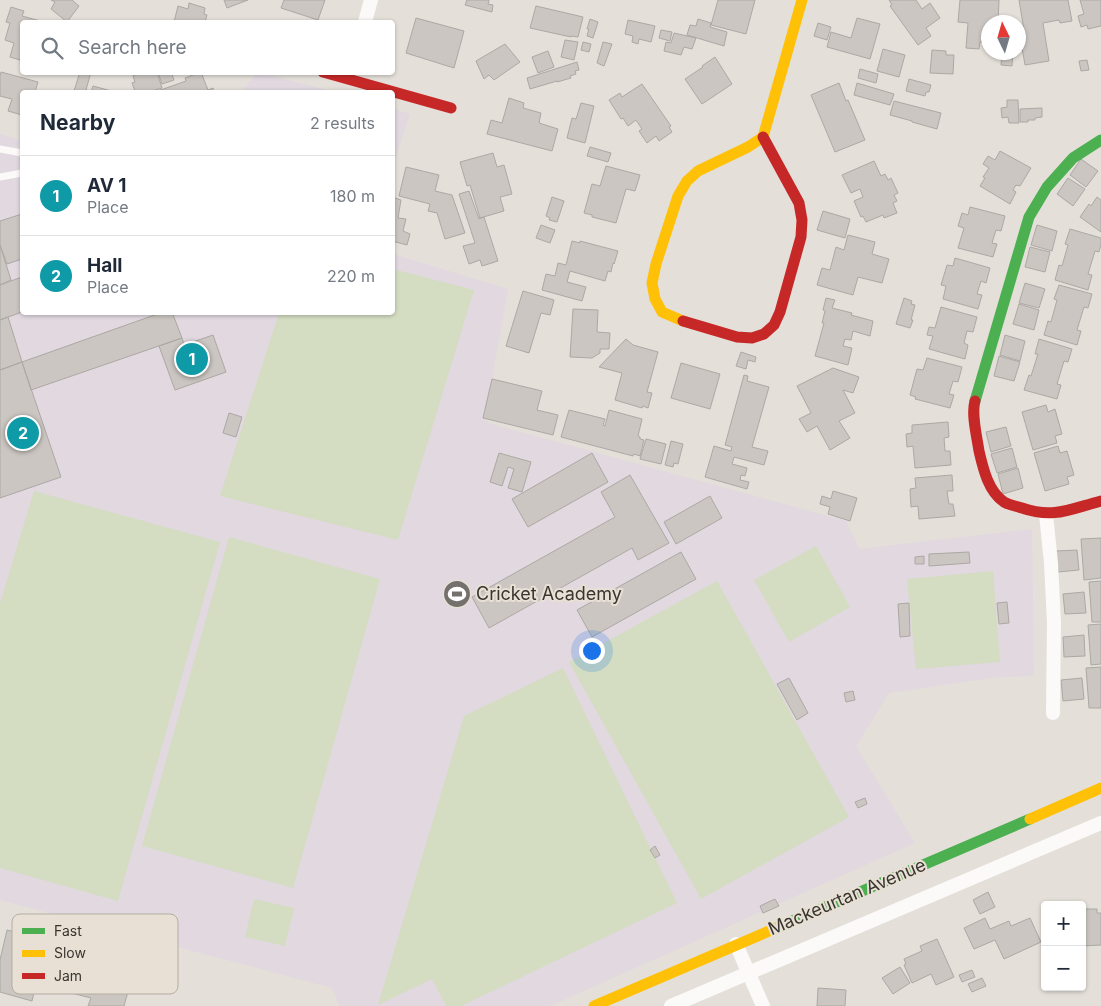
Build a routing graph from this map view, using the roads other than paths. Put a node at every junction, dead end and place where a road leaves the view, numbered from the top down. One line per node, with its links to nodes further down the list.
1 (371, 0): 3 (street)
2 (802, 0): 8 (street)
3 (366, 20)
4 (349, 76): 5 (street)
5 (394, 90)
6 (395, 90): 7 (street)
7 (451, 108)
8 (763, 137): 8 (street)
9 (1101, 140): 15 (street)
10 (0, 149): 11 (lane)
11 (20, 153)
12 (20, 174): 13 (lane)
13 (0, 177)
14 (1101, 501): 15 (street)
15 (1046, 514): 16 (street)
16 (1052, 712)
17 (1101, 788): 19 (street, Mackeurtan Avenue)
18 (1101, 823): 20 (street, Mackeurtan Avenue)
19 (736, 944): 20 (street); 21 (street, Mackeurtan Avenue)
20 (749, 973): 22 (street, Mackeurtan Avenue); 23 (street)
21 (594, 1006)
22 (671, 1006)
23 (763, 1006)

